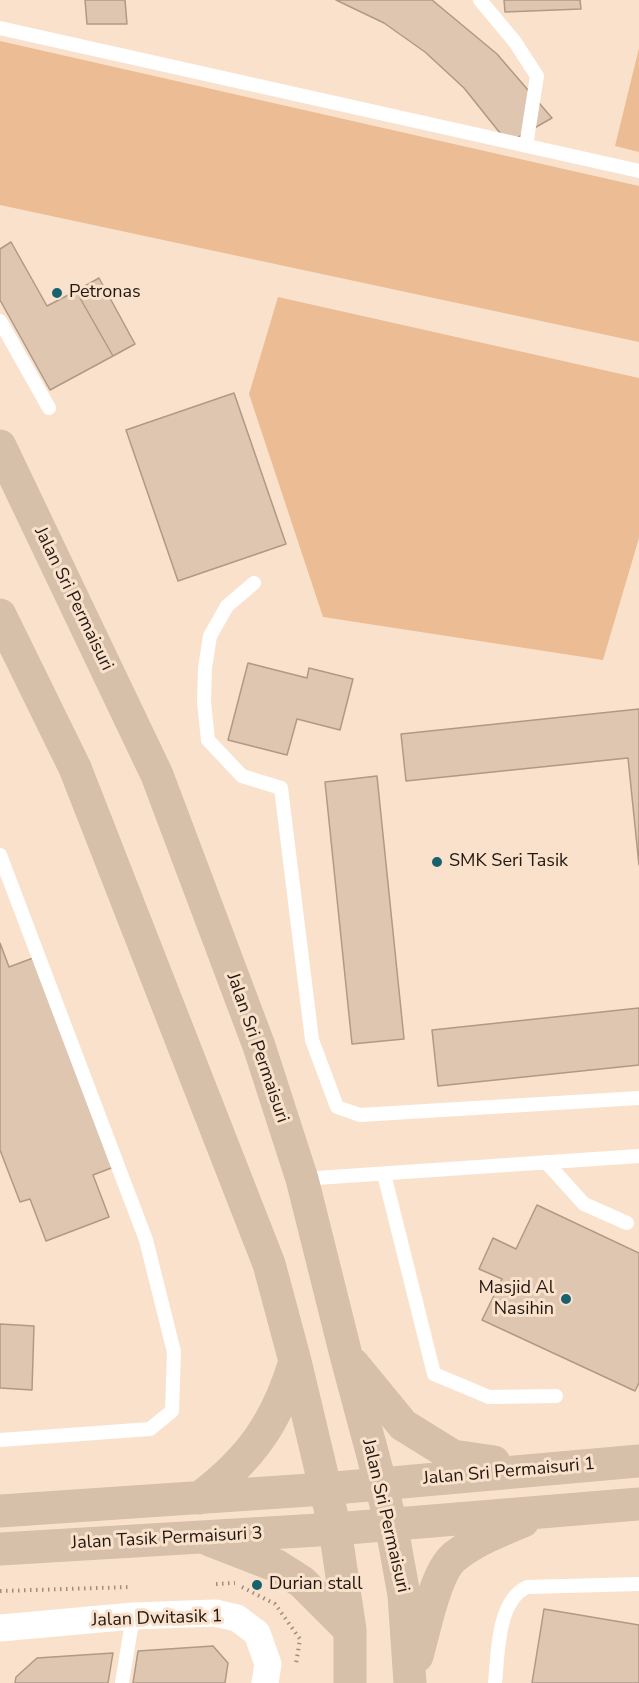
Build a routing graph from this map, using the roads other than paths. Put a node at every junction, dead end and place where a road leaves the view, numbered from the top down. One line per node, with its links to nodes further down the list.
1 (480, 0): 3 (lane)
2 (0, 28): 3 (lane)
3 (526, 146): 4 (lane)
4 (639, 171)
5 (0, 321): 6 (lane)
6 (49, 408)
7 (0, 446): 16 (main road, Jalan Sri Permaisuri)
8 (254, 583): 12 (lane)
9 (0, 615): 19 (main road)
10 (0, 855): 11 (lane)
11 (6, 882): 21 (lane)
12 (639, 1098)
13 (639, 1156): 14 (lane)
14 (546, 1162): 15 (lane); 17 (lane)
15 (384, 1174): 16 (lane); 20 (lane)
16 (302, 1179): 18 (main road, Jalan Sri Permaisuri)
17 (627, 1223)
18 (346, 1355): 23 (main road); 24 (main road, Jalan Sri Permaisuri)
19 (295, 1361): 25 (main road); 26 (main road)
20 (556, 1396)
21 (0, 1440)
22 (639, 1461): 23 (main road, Jalan Sri Permaisuri 1)
23 (537, 1469): 24 (main road, Jalan Sri Permaisuri 1)
24 (380, 1484): 25 (main road, Jalan Sri Permaisuri 1); 30 (main road, Jalan Sri Permaisuri)
25 (324, 1489): 26 (main road, Jalan Tasik Permaisuri 3); 31 (main road)
26 (199, 1498): 28 (main road, Jalan Tasik Permaisuri 3)
27 (639, 1504): 29 (main road)
28 (0, 1511)
29 (544, 1512): 30 (main road); 38 (main road)
30 (391, 1523): 31 (main road, Jalan Tasik Permaisuri 3); 38 (main road, Jalan Sri Permaisuri)
31 (335, 1529): 32 (main road, Jalan Tasik Permaisuri 3); 37 (main road)
32 (200, 1536): 33 (main road, Jalan Tasik Permaisuri 3); 37 (main road)
33 (0, 1549)
34 (639, 1584): 42 (lane)
35 (133, 1616): 36 (street, Jalan Dwitasik 1); 39 (lane); 40 (street, Jalan Dwitasik 1)
36 (0, 1628)
37 (350, 1630): 41 (main road)
38 (410, 1682)
39 (122, 1683)
40 (265, 1683)
41 (350, 1683)
42 (495, 1683)

